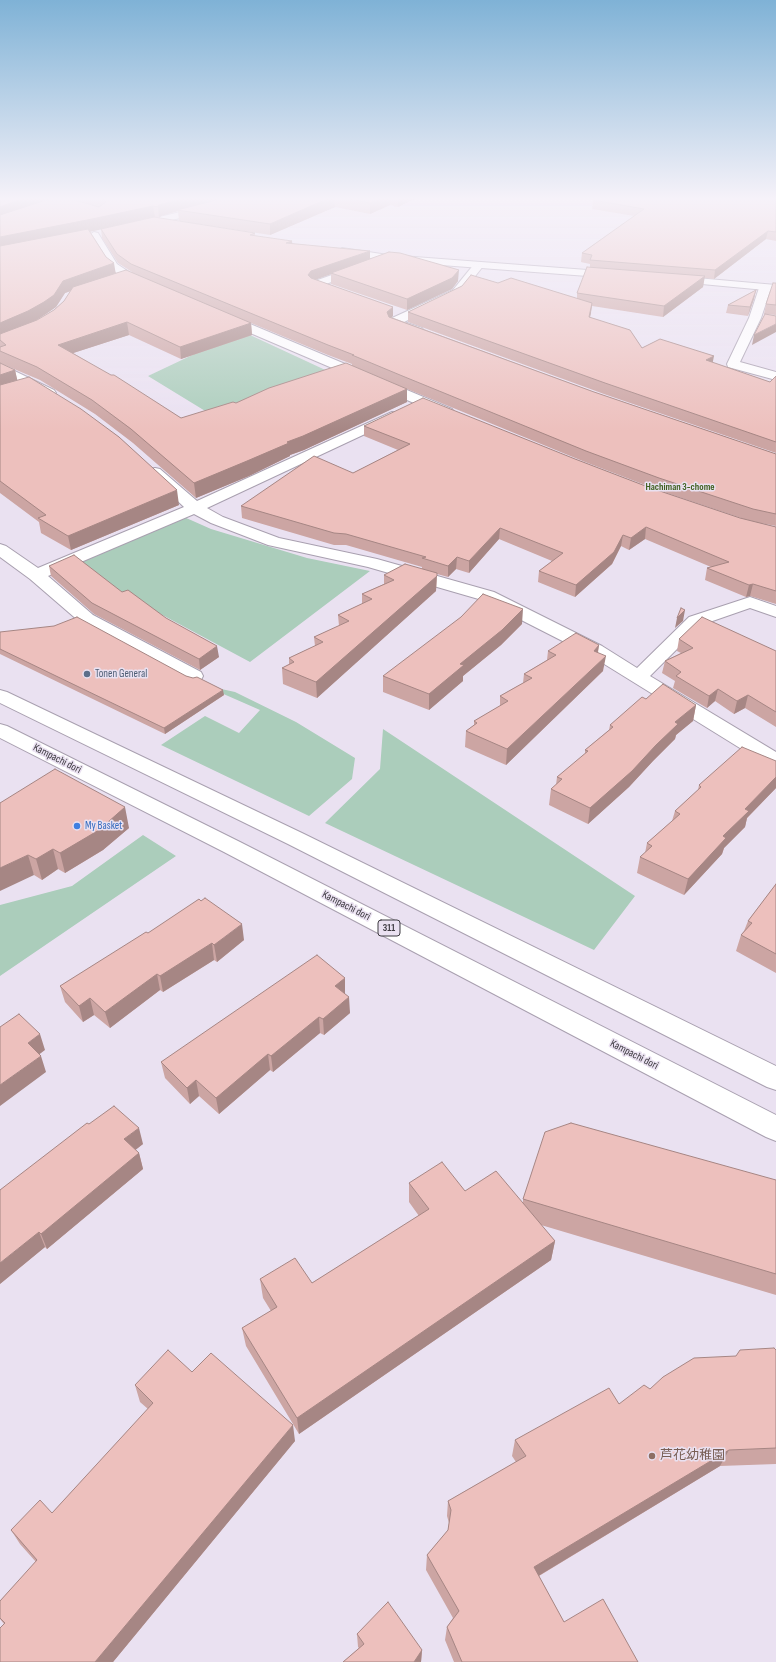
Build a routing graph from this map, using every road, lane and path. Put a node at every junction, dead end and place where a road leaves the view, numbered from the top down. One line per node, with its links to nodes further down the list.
1 (126, 277): 6 (street)
2 (129, 277): 8 (street)
3 (337, 277): 9 (street)
4 (470, 277): 12 (street)
5 (663, 278): 7 (street)
6 (115, 280)
7 (771, 288): 13 (street)
8 (160, 289)
9 (351, 296)
10 (394, 311): 12 (street)
11 (216, 314): 21 (street)
12 (408, 316): 15 (street)
13 (755, 318): 14 (street); 17 (street)
14 (769, 320)
15 (433, 336)
16 (0, 368): 18 (street)
17 (776, 376)
18 (34, 384): 19 (street); 20 (street)
19 (14, 390)
20 (61, 400)
21 (422, 402): 22 (street); 24 (street)
22 (459, 417)
23 (143, 461): 24 (street)
24 (195, 508): 26 (street); 29 (street)
25 (0, 549): 26 (street)
26 (36, 575): 28 (street)
27 (776, 612): 29 (street)
28 (194, 676)
29 (639, 676): 32 (street)
30 (0, 696): 33 (street)
31 (0, 730): 34 (street, Kampachi dori / 311)
32 (776, 761)
33 (776, 1079)
34 (776, 1129)

